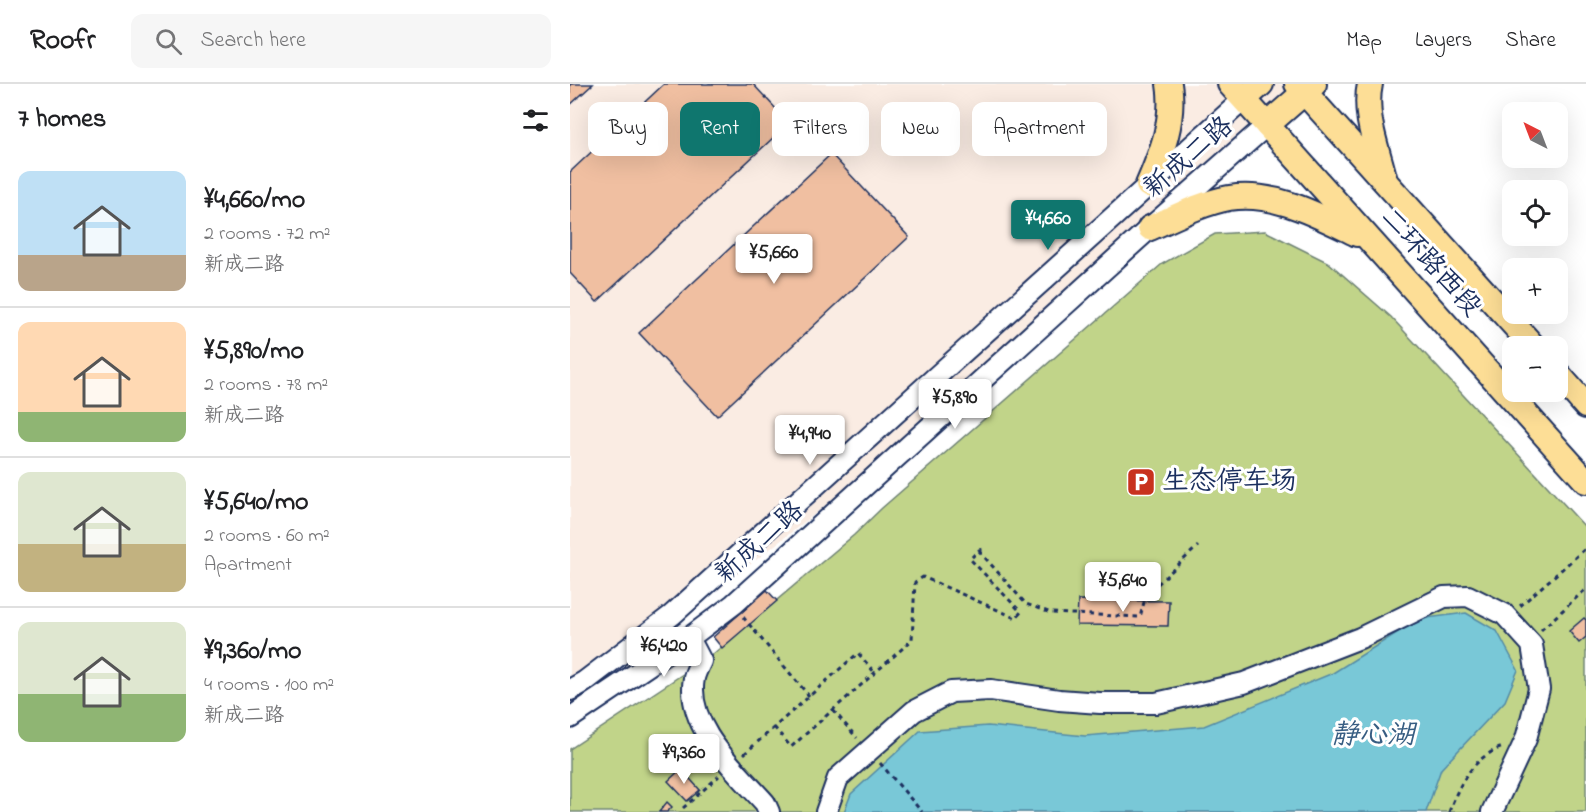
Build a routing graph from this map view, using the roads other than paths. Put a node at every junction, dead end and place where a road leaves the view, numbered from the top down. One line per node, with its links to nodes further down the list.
1 (1169, 84): 7 (main road)
2 (1370, 84): 6 (main road)
3 (1305, 87): 5 (main road); 6 (main road, 二环路西段)
4 (1245, 89): 5 (main road, 二环路西段); 7 (street, 新成二路)
5 (1267, 125): 8 (street, 新成二路); 9 (main road, 二环路西段)
6 (1386, 183): 10 (main road, 二环路西段)
7 (1148, 185): 15 (street, 新成二路)
8 (1150, 228): 9 (main road); 14 (street, 新成二路)
9 (1367, 238): 13 (main road, 二环路西段)
10 (1524, 336)
11 (1568, 386): 12 (main road)
12 (1586, 406)
13 (1586, 481)
14 (689, 638): 16 (street, 新成二路); 17 (street)
15 (570, 690)
16 (570, 718)
17 (770, 812)
18 (826, 812): 19 (street)
19 (1492, 812)

